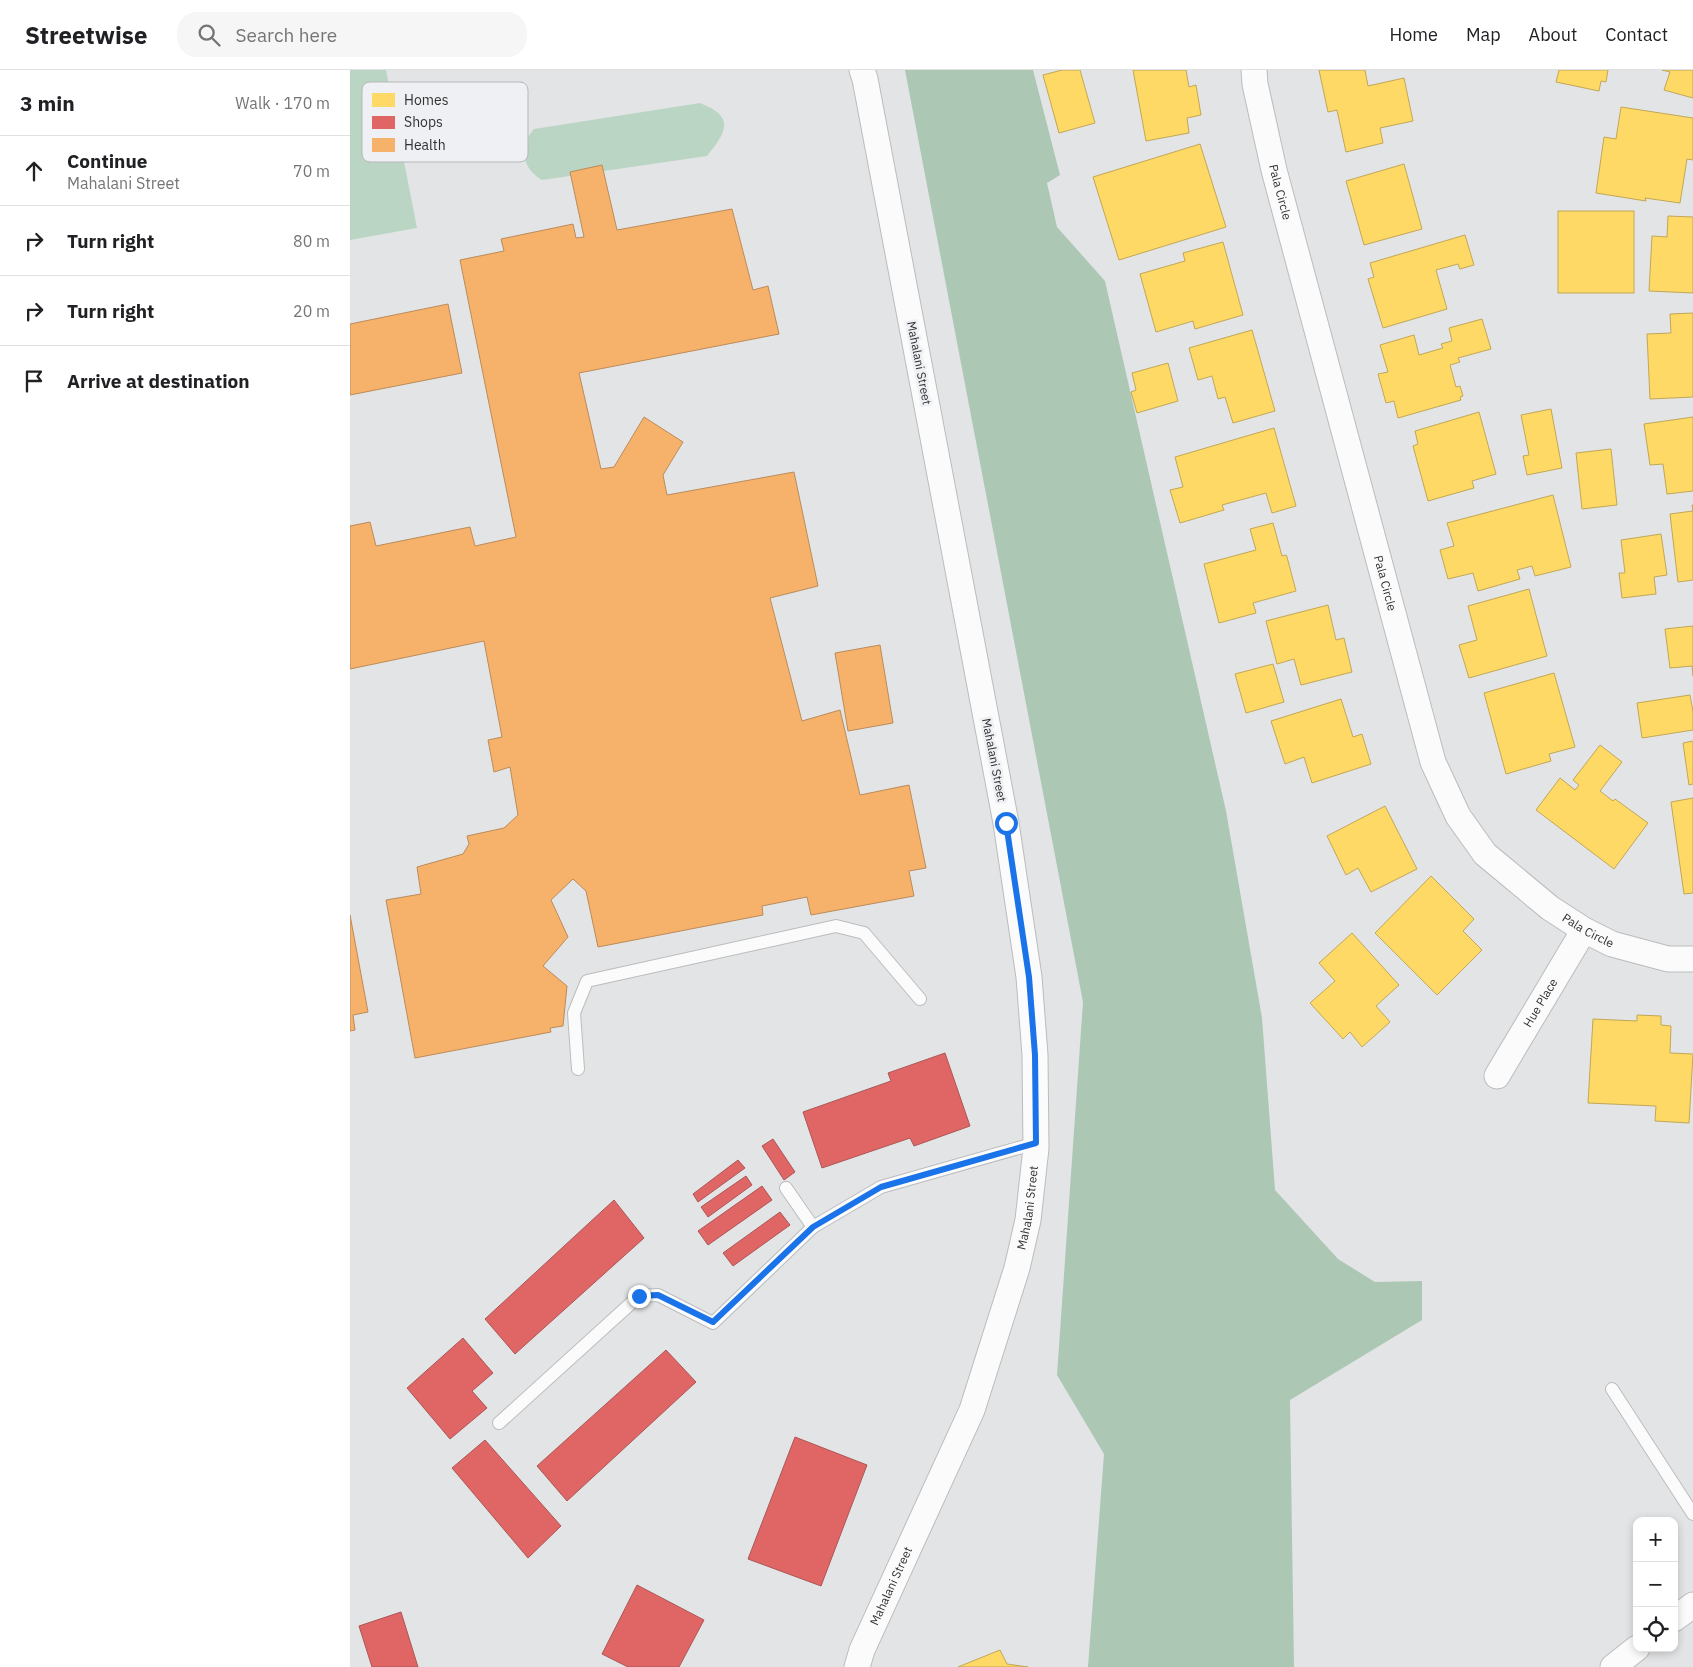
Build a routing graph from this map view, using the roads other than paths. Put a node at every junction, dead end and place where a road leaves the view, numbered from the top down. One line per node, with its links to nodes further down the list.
1 (862, 70): 8 (street, Mahalani Street)
2 (1254, 70): 3 (street, Pala Circle)
3 (1584, 930): 4 (street, Pala Circle); 7 (street, Hue Place)
4 (1693, 959)
5 (920, 999): 6 (lane)
6 (578, 1069)
7 (1497, 1076)
8 (1036, 1143): 10 (lane); 17 (street, Mahalani Street)
9 (786, 1188): 10 (lane)
10 (813, 1227): 12 (lane)
11 (1612, 1389): 13 (lane)
12 (499, 1423)
13 (1693, 1514)
14 (1693, 1605): 15 (street)
15 (1678, 1616)
16 (1633, 1651): 18 (street)
17 (857, 1667)
18 (1613, 1667)

